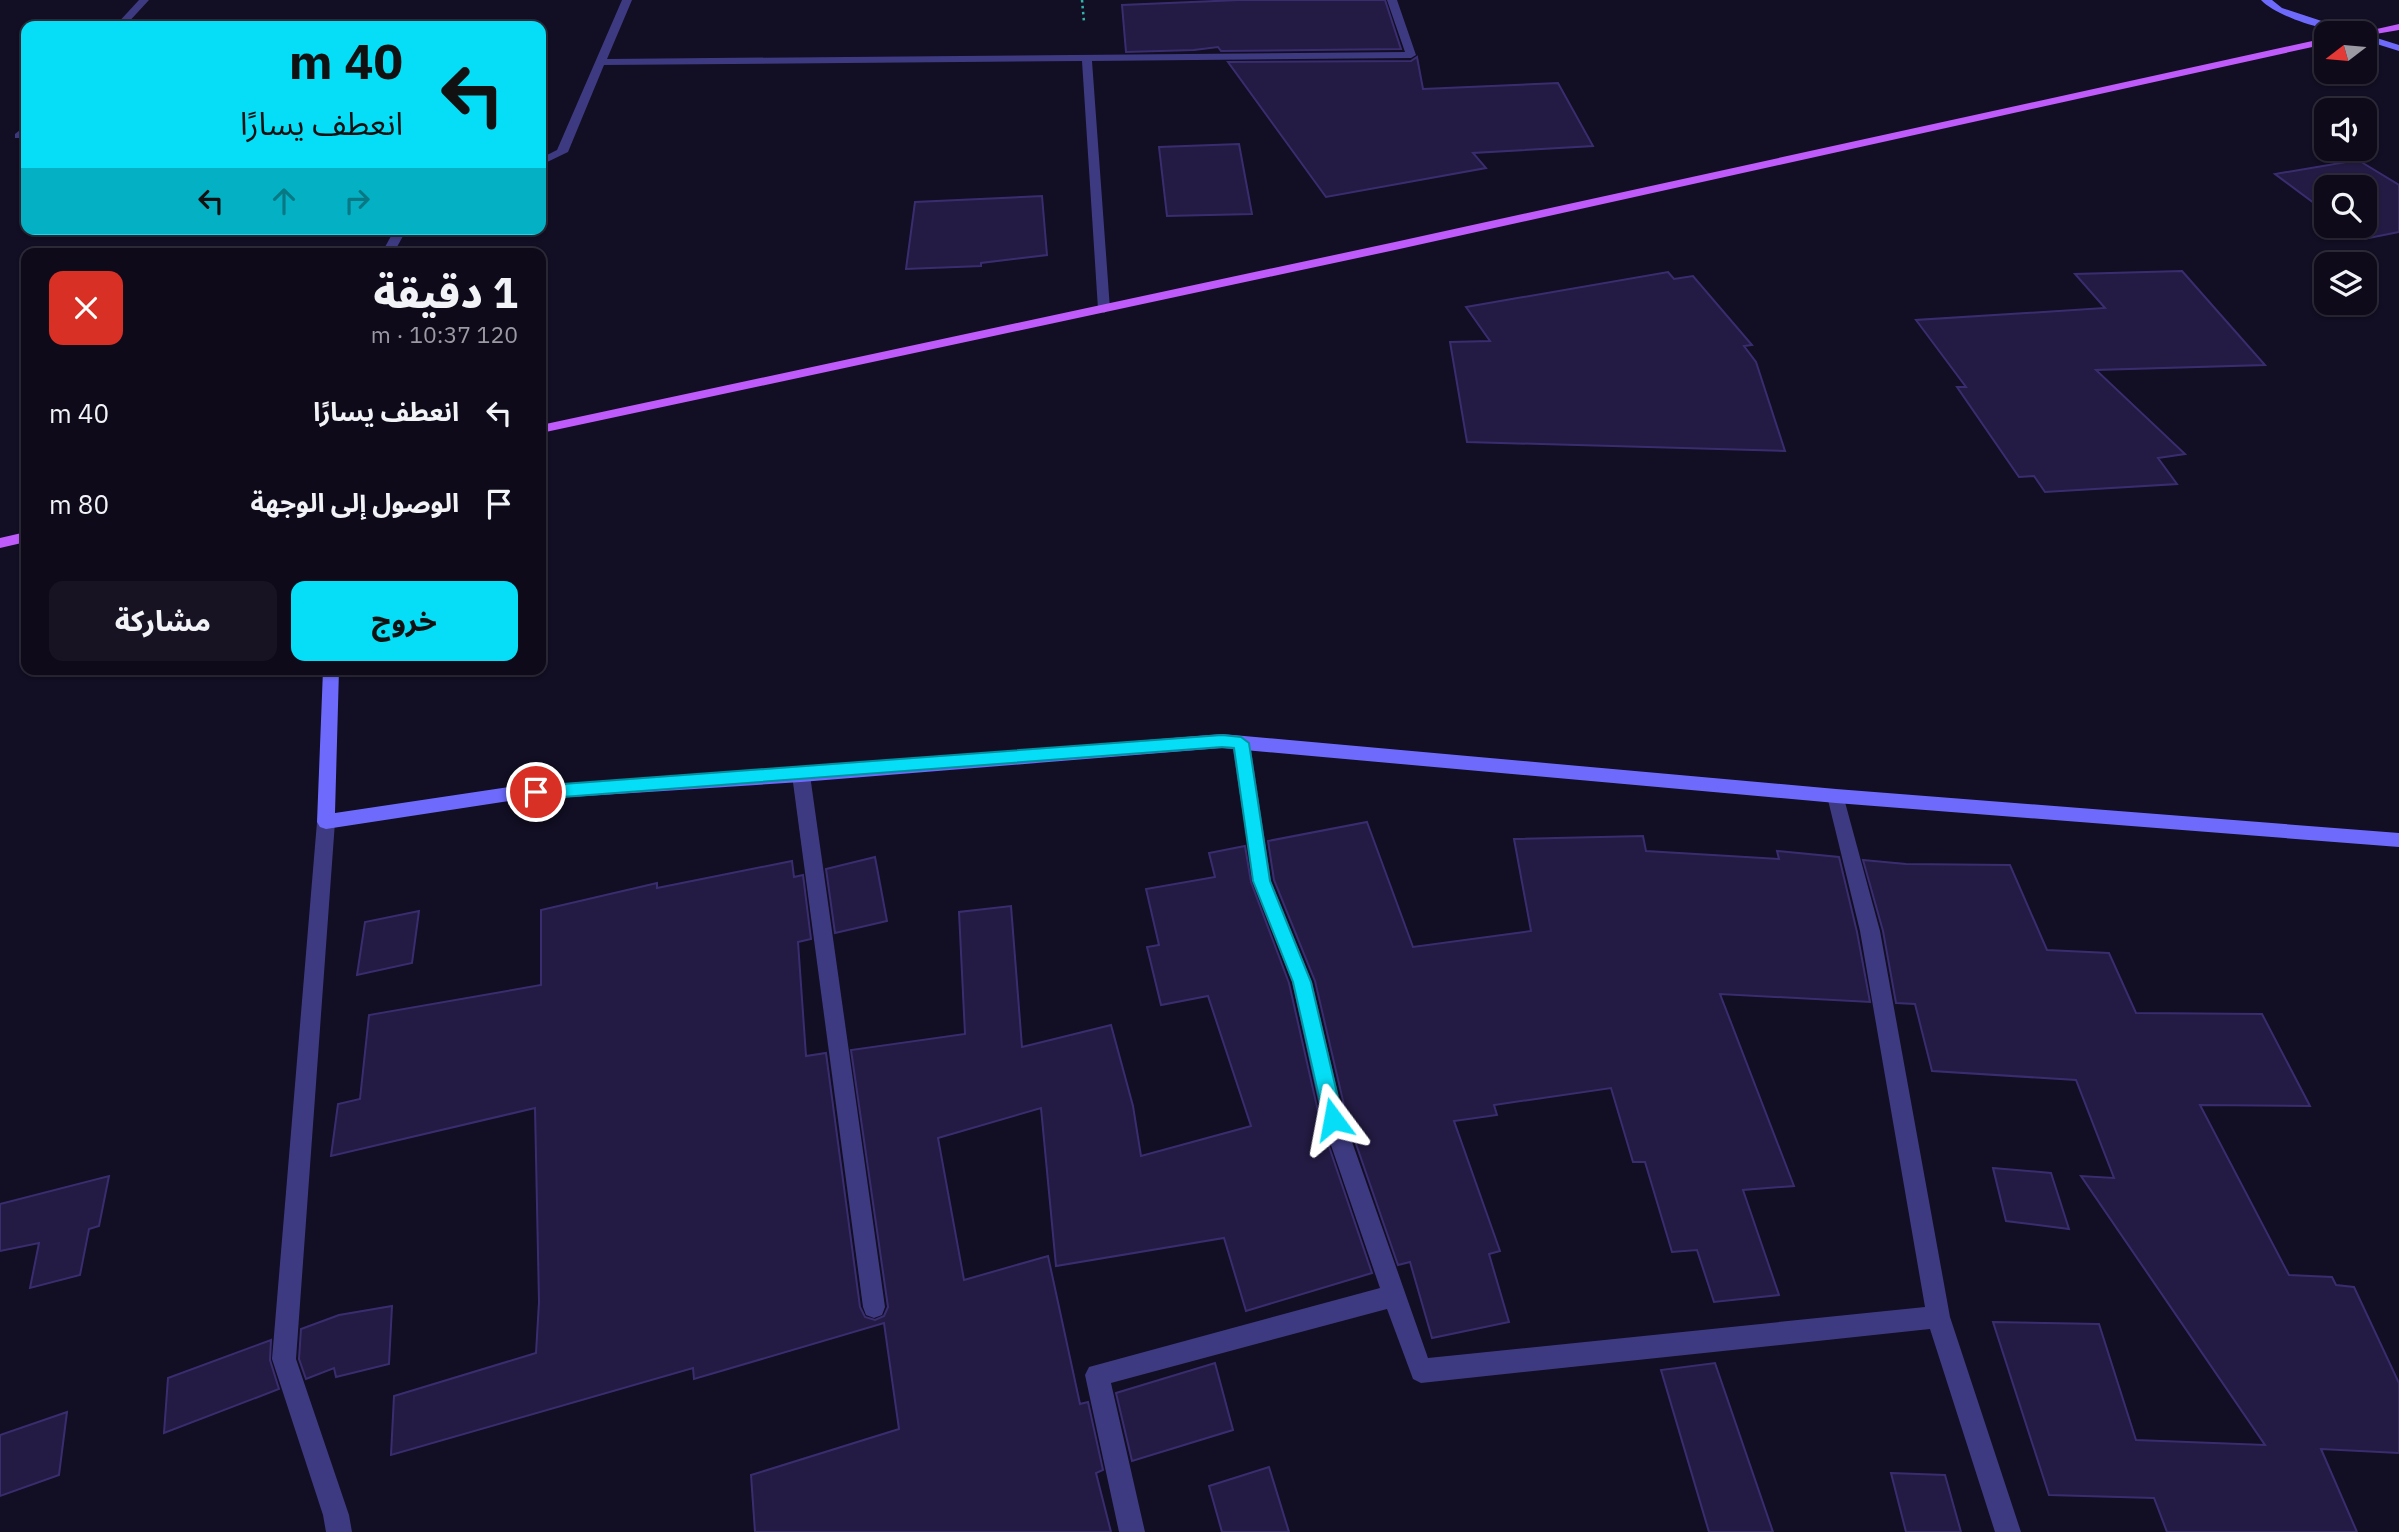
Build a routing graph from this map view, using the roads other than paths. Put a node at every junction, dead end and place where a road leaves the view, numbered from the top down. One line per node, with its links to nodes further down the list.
1 (144, 0): 5 (street)
2 (627, 0): 13 (street)
3 (1392, 0): 12 (street)
4 (2266, 0): 6 (street)
5 (125, 21)
6 (2314, 21)
7 (2399, 27): 8 (main road)
8 (2377, 32)
9 (2377, 40): 11 (street)
10 (2314, 44): 15 (main road)
11 (2399, 48)
12 (1087, 58): 13 (street); 15 (street)
13 (601, 62): 14 (street)
14 (546, 160)
15 (1104, 309): 16 (main road)
16 (546, 428)
17 (21, 538): 18 (main road)
18 (0, 543)
19 (331, 675): 23 (street)
20 (1241, 743): 21 (street); 22 (street); 25 (street)
21 (801, 775): 23 (street); 26 (street)
22 (1836, 796): 24 (street); 27 (street)
23 (326, 822): 28 (street)
24 (2399, 840)
25 (1394, 1296): 27 (street); 29 (street)
26 (874, 1307)
27 (1938, 1317): 30 (street)
28 (338, 1532)
29 (1132, 1532)
30 (2008, 1532)

